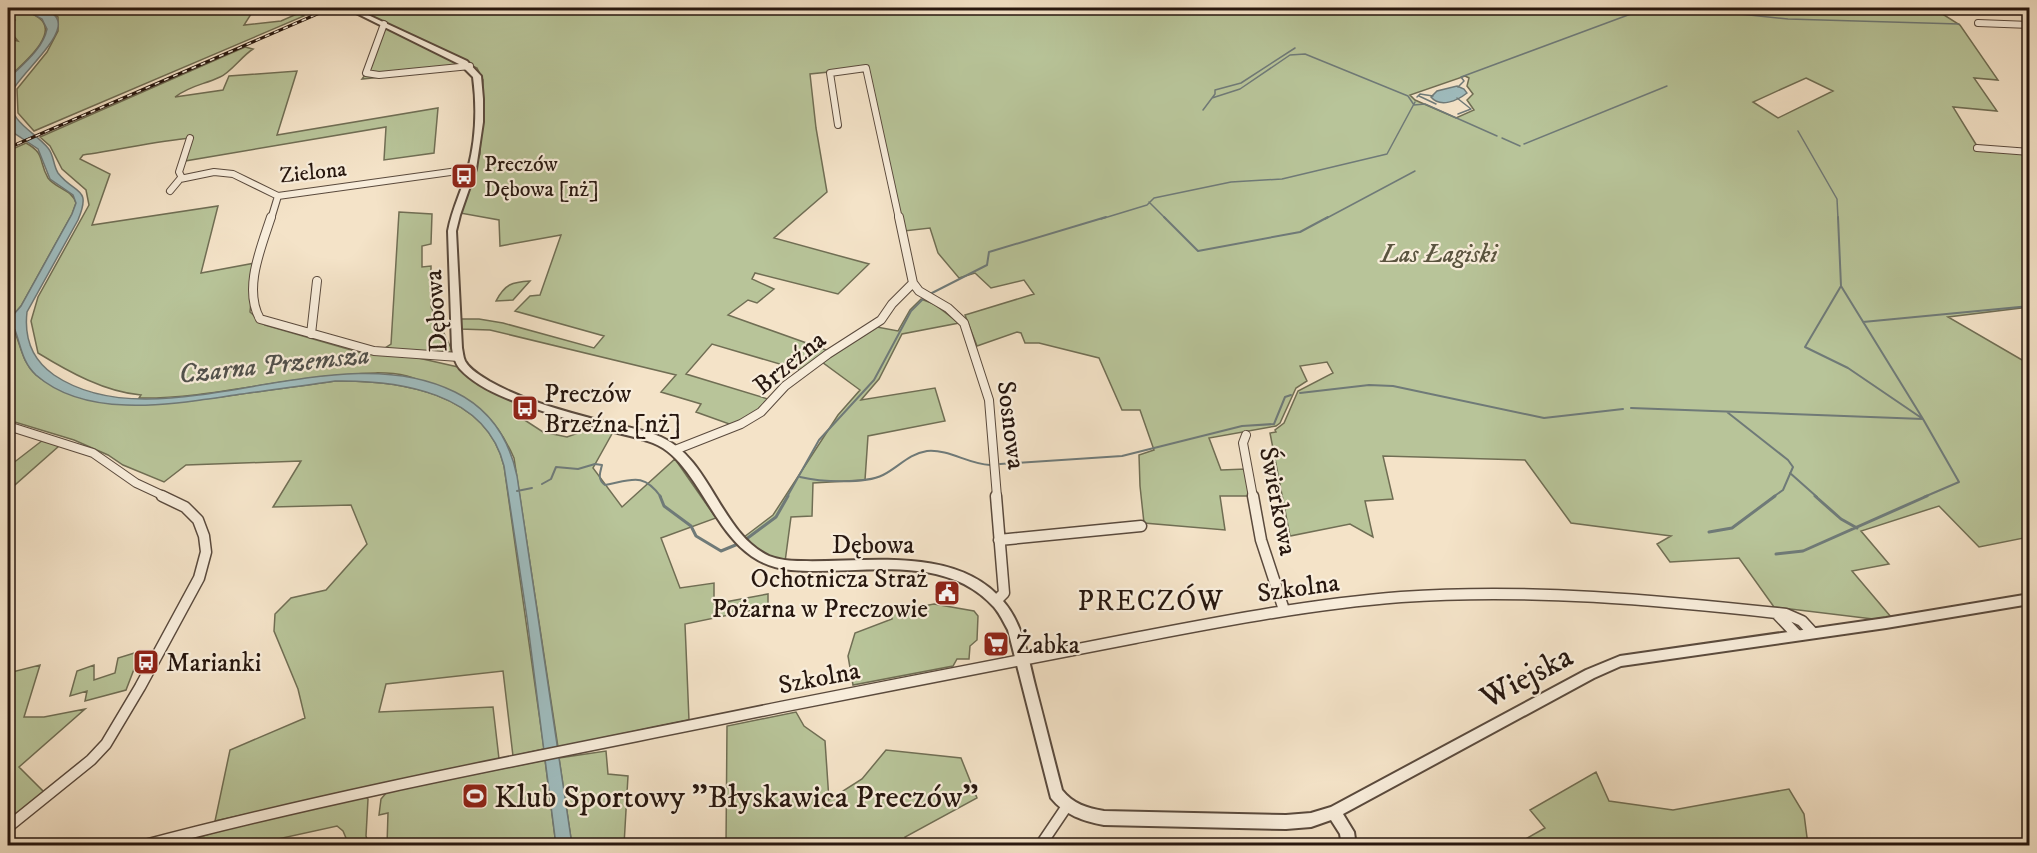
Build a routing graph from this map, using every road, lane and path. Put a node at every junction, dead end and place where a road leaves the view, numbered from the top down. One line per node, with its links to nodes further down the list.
1 (349, 8): 3 (street)
2 (1978, 23): 4 (street)
3 (384, 24): 5 (street); 5 (street)
4 (2030, 25)
5 (470, 66): 10 (street, Dębowa)
6 (838, 125): 15 (street)
7 (190, 138): 11 (street)
8 (1977, 148): 9 (street)
9 (2030, 152)
10 (472, 169): 13 (street, Zielona); 17 (street, Dębowa)
11 (182, 178): 12 (street); 13 (street, Zielona)
12 (170, 191)
13 (278, 196): 16 (street)
14 (317, 281): 16 (street)
15 (913, 283): 20 (street, Brzeźna); 22 (street, Sosnowa)
16 (311, 334): 17 (street)
17 (459, 357): 20 (street, Dębowa)
18 (8, 426): 32 (street)
19 (1246, 435): 25 (street, Świerkowa)
20 (675, 450): 24 (street, Dębowa)
21 (1141, 526): 22 (street)
22 (999, 540): 24 (street, Sosnowa)
23 (2030, 599): 27 (street, Wiejska)
24 (996, 601): 29 (street)
25 (1284, 610): 26 (street, Szkolna); 29 (street, Szkolna)
26 (1776, 613): 27 (street, Szkolna); 28 (street)
27 (1813, 633): 28 (street, Wiejska)
28 (1797, 635): 31 (street, Wiejska)
29 (1022, 659): 30 (street); 33 (street, Szkolna)
30 (1067, 806): 31 (street, Wiejska); 34 (street)
31 (1334, 812): 35 (street)
32 (8, 827)
33 (141, 846)
34 (1040, 846)
35 (1349, 846)

